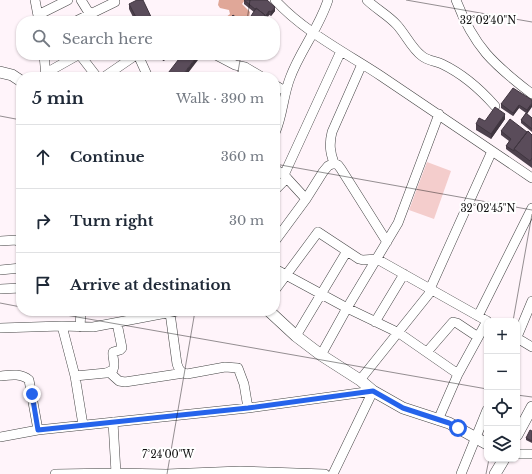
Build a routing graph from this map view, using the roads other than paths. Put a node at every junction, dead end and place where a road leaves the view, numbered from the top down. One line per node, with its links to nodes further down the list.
1 (35, 0): 9 (street)
2 (68, 0): 10 (street)
3 (82, 0): 11 (street)
4 (276, 0): 13 (street)
5 (328, 0): 13 (street)
6 (367, 0): 35 (street)
7 (456, 0): 34 (street)
8 (115, 2): 12 (street)
9 (38, 16)
10 (41, 16)
11 (91, 16)
12 (94, 16)
13 (313, 32): 14 (street); 33 (street)
14 (341, 51): 21 (street); 41 (street)
15 (44, 60): 24 (street)
16 (71, 60): 25 (street)
17 (83, 60): 26 (street)
18 (130, 60): 27 (street)
19 (140, 60): 28 (street)
20 (226, 60): 22 (street)
21 (362, 64): 36 (street); 39 (street)
22 (245, 67): 29 (street); 30 (street)
23 (0, 72): 31 (street)
24 (46, 72)
25 (51, 72)
26 (93, 72)
27 (112, 72)
28 (146, 72)
29 (243, 72)
30 (254, 72)
31 (16, 78)
32 (280, 88): 33 (street)
33 (285, 91): 37 (street)
34 (532, 94)
35 (495, 106)
36 (439, 114): 38 (street); 49 (street)
37 (280, 116)
38 (492, 151): 42 (street); 60 (street)
39 (334, 163): 44 (street); 49 (street)
40 (280, 172): 41 (street)
41 (285, 176): 43 (street); 44 (street)
42 (532, 178)
43 (280, 183)
44 (306, 199): 46 (street)
45 (532, 208): 68 (street)
46 (280, 233)
47 (16, 240): 48 (street)
48 (0, 241)
49 (387, 242): 51 (street)
50 (347, 252): 51 (street); 56 (street); 61 (street)
51 (377, 259): 55 (street); 63 (street)
52 (16, 268): 53 (street)
53 (0, 270)
54 (280, 272): 56 (street)
55 (404, 274): 60 (street); 70 (street)
56 (286, 275): 57 (street); 61 (street)
57 (280, 283)
58 (16, 288): 59 (street)
59 (0, 289)
60 (431, 289): 68 (street); 77 (street)
61 (321, 294): 63 (street); 78 (street)
62 (532, 301): 76 (street)
63 (347, 308): 70 (street); 83 (street)
64 (81, 316): 74 (street)
65 (153, 316): 71 (street)
66 (173, 316): 85 (street)
67 (274, 316): 78 (street)
68 (478, 316): 69 (street)
69 (484, 319)
70 (375, 322): 77 (street)
71 (118, 323): 74 (street); 84 (street)
72 (62, 326): 74 (street); 75 (street); 88 (street)
73 (484, 326): 79 (street)
74 (80, 327)
75 (0, 328)
76 (520, 331)
77 (399, 333): 82 (street); 89 (street)
78 (296, 336): 83 (street)
79 (478, 337): 82 (street); 86 (street)
80 (520, 340): 81 (street)
81 (532, 347)
82 (427, 352): 86 (street)
83 (322, 355): 89 (street)
84 (109, 372): 85 (street); 88 (street)
85 (184, 373): 92 (street)
86 (458, 374): 94 (street)
87 (0, 376): 98 (street)
88 (75, 376): 96 (street)
89 (360, 380): 90 (street)
90 (373, 391): 92 (street); 94 (street); 108 (street)
91 (532, 407): 97 (street)
92 (248, 408): 95 (street)
93 (484, 418): 100 (street)
94 (438, 420): 100 (street)
95 (113, 422): 96 (street); 105 (street)
96 (83, 425): 98 (street)
97 (520, 429)
98 (38, 430): 99 (street)
99 (0, 437)
100 (476, 438): 101 (street); 109 (street)
101 (484, 442)
102 (520, 454): 103 (street)
103 (532, 454)
104 (502, 462): 110 (street)
105 (116, 473): 106 (street); 107 (street)
106 (55, 474)
107 (325, 474)
108 (333, 474)
109 (461, 474)
110 (495, 474)

